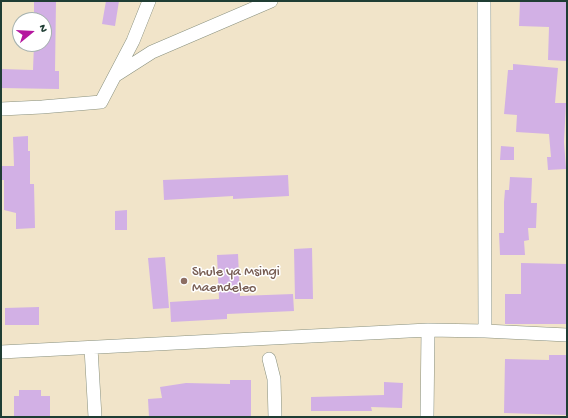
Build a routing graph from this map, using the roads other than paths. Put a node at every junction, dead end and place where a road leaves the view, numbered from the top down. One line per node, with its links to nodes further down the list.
1 (150, 1): 4 (street)
2 (271, 1): 4 (street)
3 (484, 1): 7 (street)
4 (115, 75): 5 (street)
5 (1, 109)
6 (428, 330): 7 (street); 9 (street); 14 (street)
7 (485, 331): 8 (street)
8 (567, 335)
9 (91, 348): 10 (street); 12 (street)
10 (1, 352)
11 (269, 359): 13 (street)
12 (95, 417)
13 (275, 417)
14 (427, 417)

